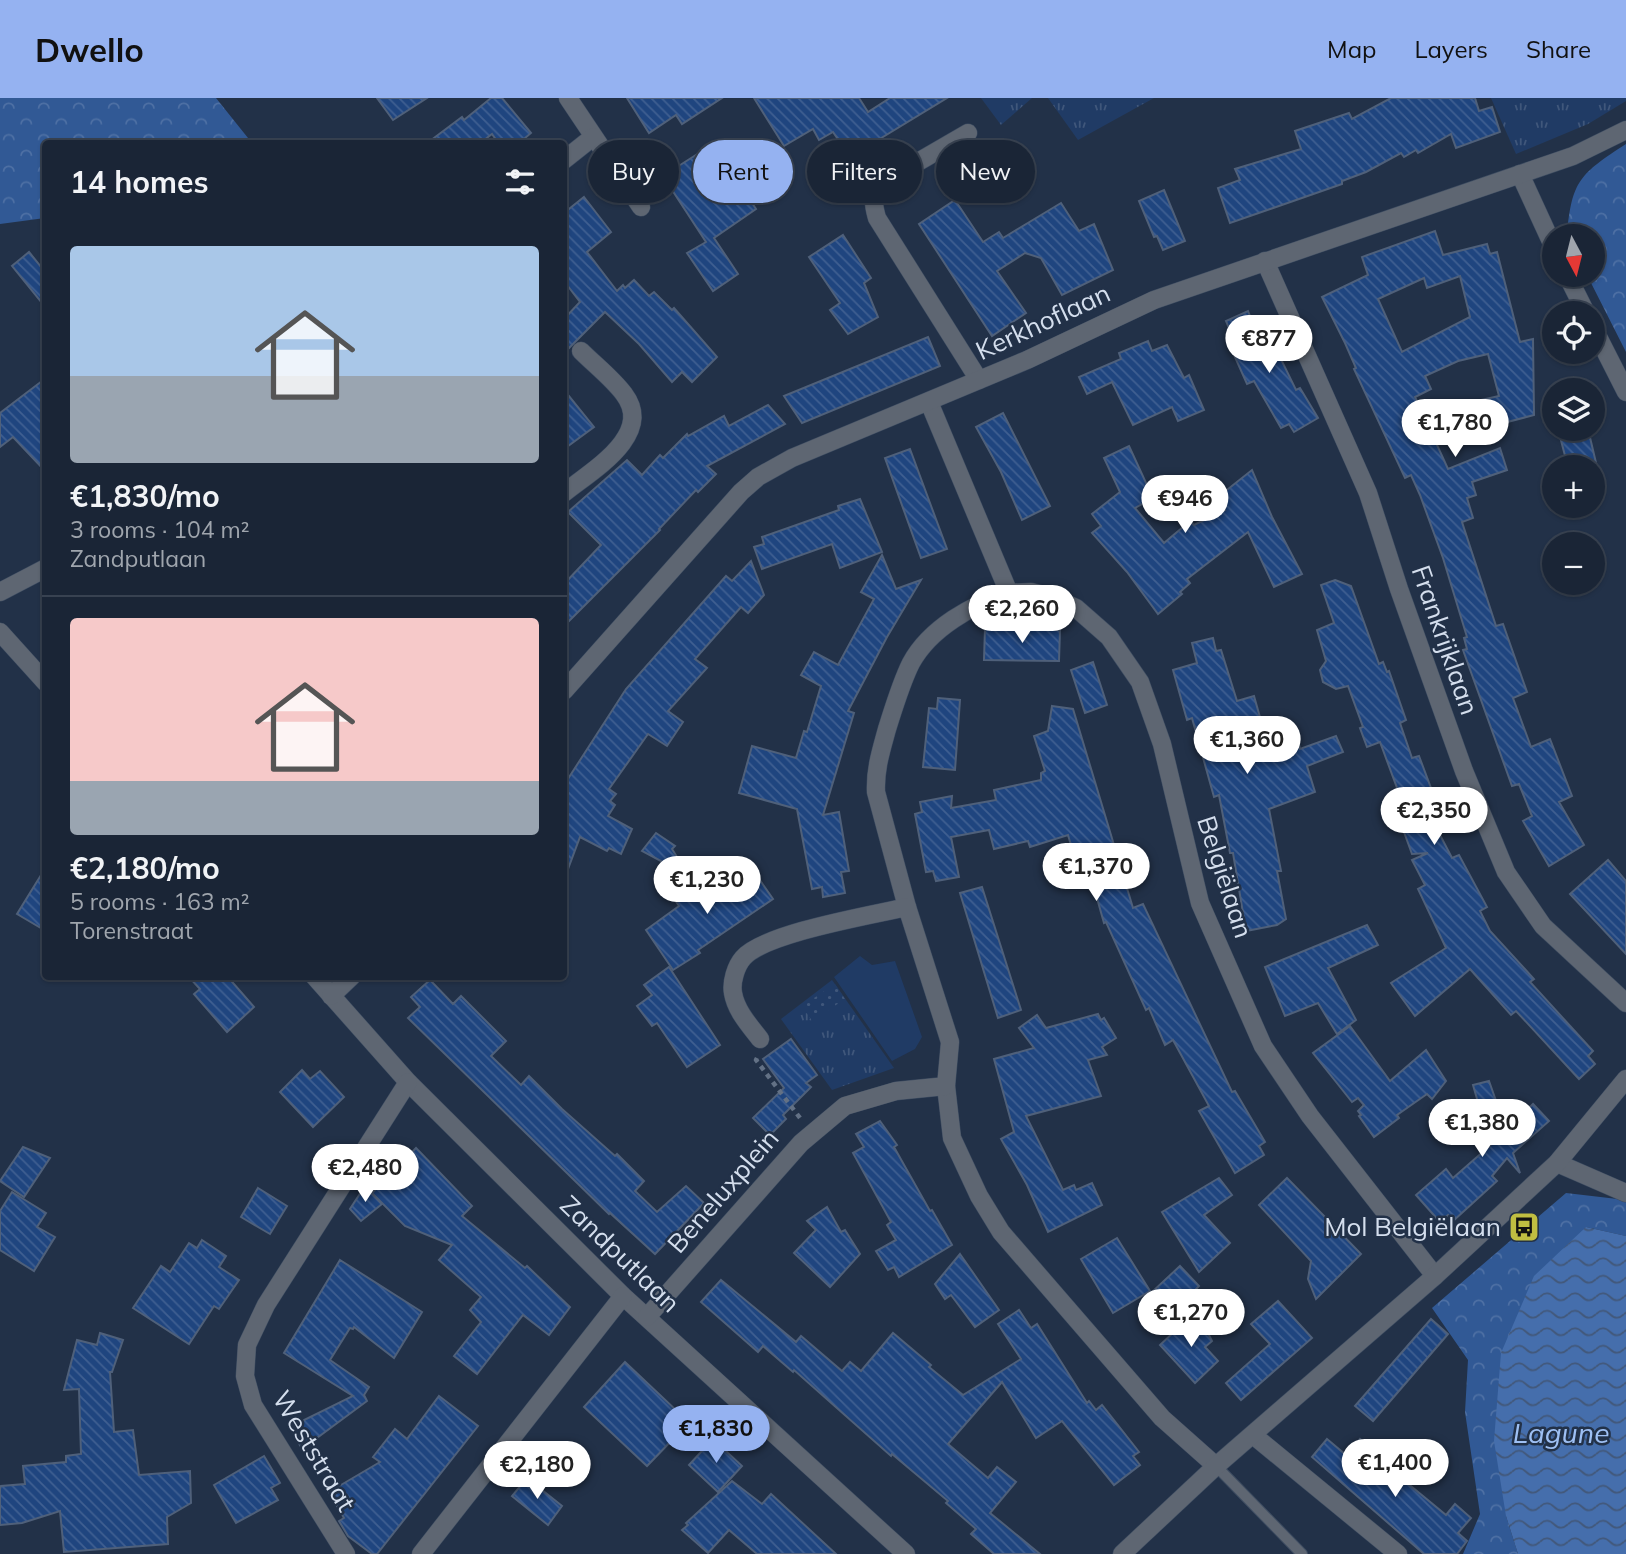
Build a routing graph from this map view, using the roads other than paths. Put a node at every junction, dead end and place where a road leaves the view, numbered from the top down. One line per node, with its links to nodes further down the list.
1 (568, 98): 4 (street)
2 (1626, 130): 6 (street, Kerkhoflaan)
3 (968, 133): 12 (street)
4 (593, 137): 5 (street); 7 (street)
5 (567, 158)
6 (1520, 174): 8 (street); 9 (street, Kerkhoflaan)
7 (641, 207)
8 (1543, 224)
9 (1265, 261): 12 (street, Kerkhoflaan); 26 (street, Frankrijklaan)
10 (581, 351): 15 (street)
11 (1605, 351): 13 (street)
12 (979, 380): 14 (street, Kerkhoflaan)
13 (1626, 392)
14 (929, 402): 18 (street); 21 (street, Kerkhoflaan)
15 (567, 491)
16 (42, 570): 17 (street)
17 (0, 592)
18 (1009, 593): 22 (street); 33 (street, Belgiëlaan)
19 (0, 632): 20 (street)
20 (42, 678)
21 (567, 688)
22 (907, 907): 27 (street); 30 (street)
23 (317, 980): 25 (street, Zandputlaan)
24 (348, 980): 25 (street)
25 (331, 996): 29 (street, Zandputlaan)
26 (1626, 1003)
27 (760, 1039)
28 (1626, 1079): 31 (street)
29 (408, 1082): 34 (street, Zandputlaan); 38 (street, Weststraat)
30 (946, 1086): 35 (street, Beneluxplein); 37 (street)
31 (1558, 1163): 32 (street); 33 (street)
32 (1626, 1193)
33 (1435, 1276): 36 (street)
34 (623, 1296): 35 (street, Zandputlaan); 39 (street)
35 (647, 1317): 40 (street, Zandputlaan)
36 (1252, 1435): 37 (street); 43 (street)
37 (1216, 1466): 41 (street); 42 (lane)
38 (346, 1554)
39 (421, 1554)
40 (905, 1554)
41 (1122, 1554)
42 (1302, 1554)
43 (1398, 1554)

